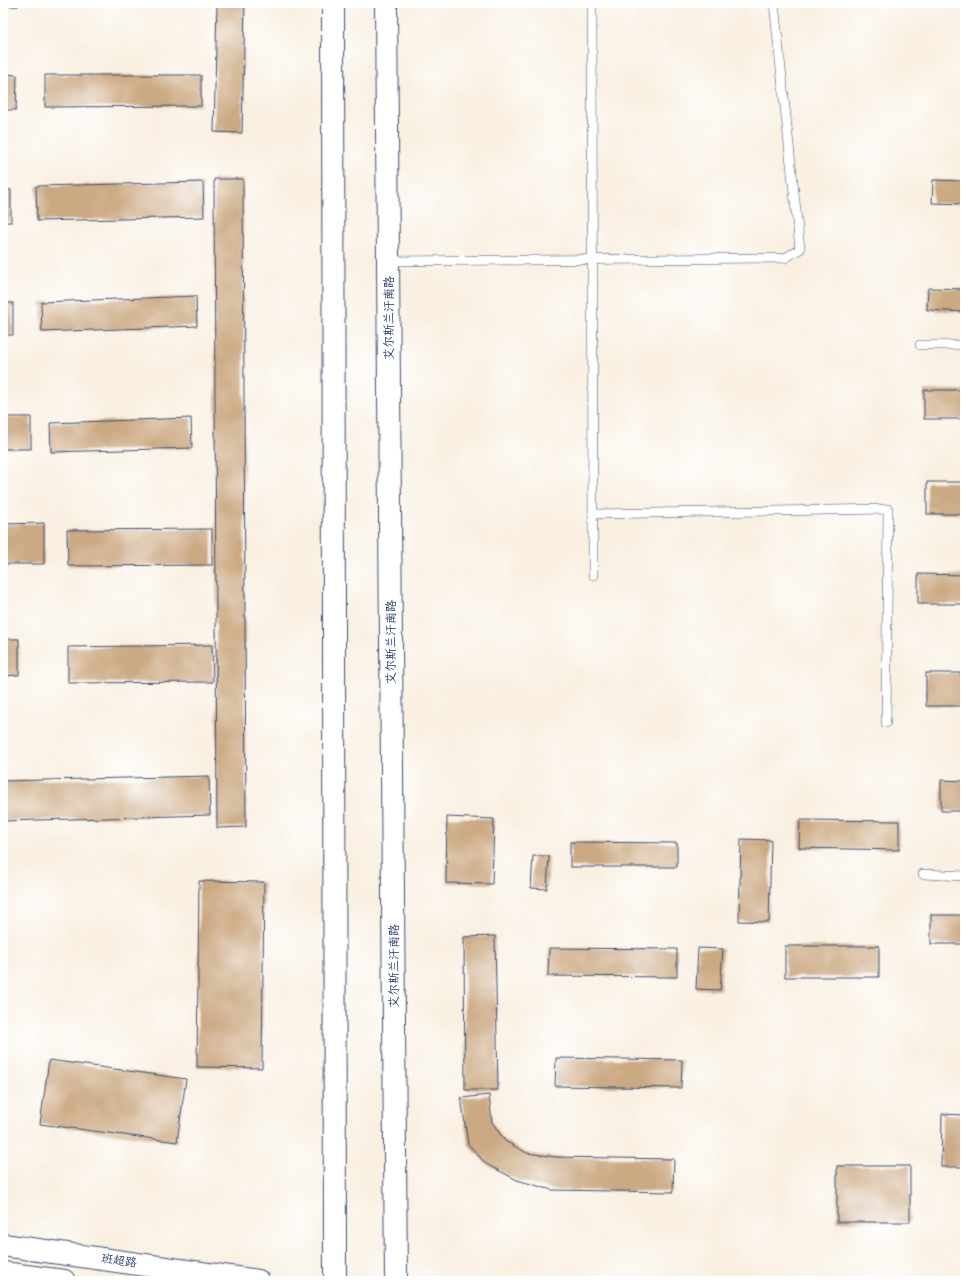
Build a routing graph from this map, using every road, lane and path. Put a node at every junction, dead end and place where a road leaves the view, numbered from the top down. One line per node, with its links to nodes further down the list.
1 (332, 3): 18 (main road)
2 (386, 3): 6 (main road, 艾尔斯兰汗南路)
3 (592, 3): 5 (lane)
4 (774, 3): 5 (lane)
5 (592, 259): 6 (lane); 9 (lane)
6 (388, 261): 19 (main road, 艾尔斯兰汗南路)
7 (920, 344): 8 (lane)
8 (965, 345)
9 (593, 514): 10 (lane); 11 (lane)
10 (593, 575)
11 (886, 723)
12 (923, 874): 13 (lane)
13 (965, 876)
14 (3, 1245): 17 (main road, 班超路)
15 (3, 1273): 16 (main road)
16 (64, 1281)
17 (258, 1281)
18 (335, 1281)
19 (396, 1281)

